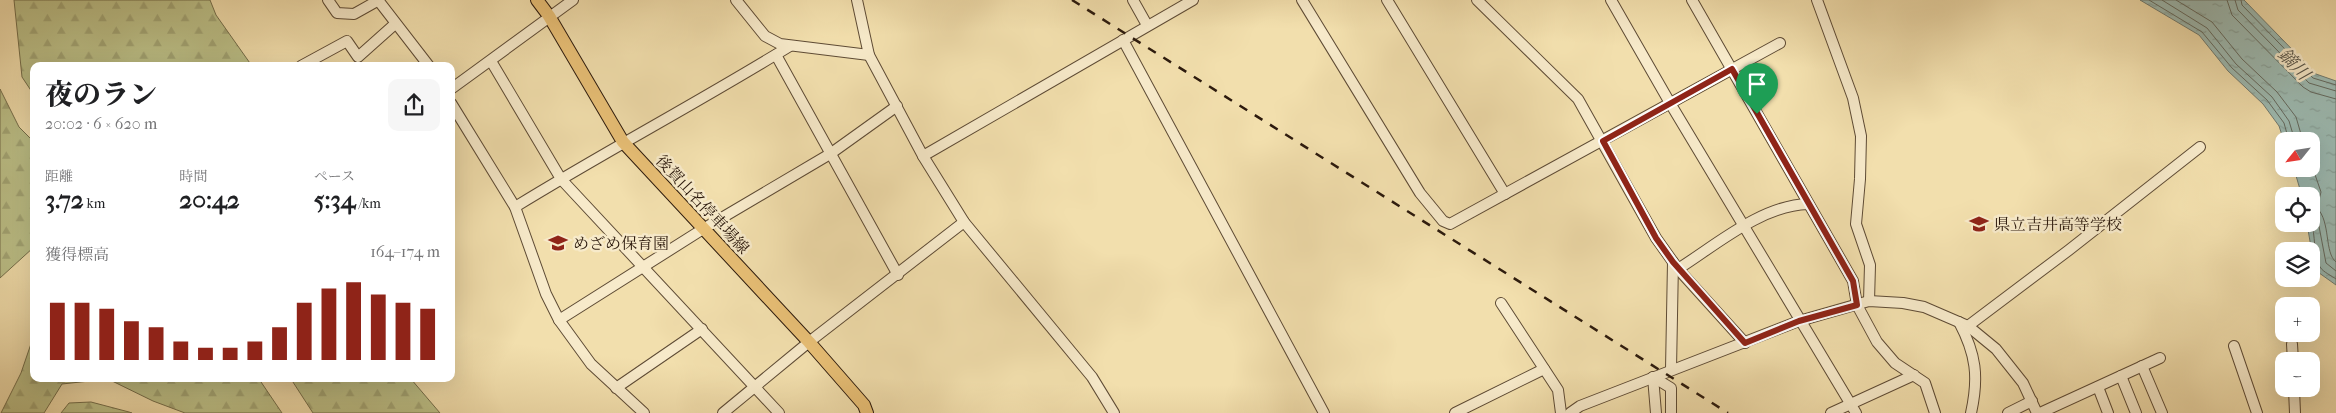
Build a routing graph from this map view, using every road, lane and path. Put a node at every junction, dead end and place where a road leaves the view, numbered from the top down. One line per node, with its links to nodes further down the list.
1 (328, 0): 2 (street)
2 (378, 0): 16 (street)
3 (537, 0): 15 (main road, 後賀山名停車場線)
4 (572, 0): 15 (street)
5 (736, 0): 20 (street)
6 (858, 0): 22 (street)
7 (1133, 0): 17 (street)
8 (1193, 0): 17 (street)
9 (1302, 0): 37 (street)
10 (1387, 0): 37 (street)
11 (1476, 0): 31 (street)
12 (1611, 0): 28 (street)
13 (1692, 0): 26 (street)
14 (1817, 0): 46 (street)
15 (550, 16): 23 (street); 32 (main road, 後賀山名停車場線)
16 (395, 24): 24 (street); 25 (street)
17 (1147, 25): 18 (street)
18 (1124, 40): 35 (street); 76 (street)
19 (1780, 43): 26 (street)
20 (790, 46): 21 (street); 22 (street)
21 (776, 54): 32 (street); 34 (street)
22 (868, 55): 29 (street)
23 (491, 61): 27 (street); 36 (street)
24 (308, 62)
25 (425, 62)
26 (1732, 69): 28 (street); 38 (street)
27 (455, 86)
28 (1670, 103): 31 (street); 41 (street)
29 (897, 106): 34 (street); 35 (street)
30 (455, 110): 39 (street)
31 (1603, 141): 37 (street); 43 (street)
32 (623, 142): 36 (street); 42 (main road, 後賀山名停車場線)
33 (2200, 147): 51 (street)
34 (830, 154): 42 (street); 45 (street)
35 (923, 156): 40 (street)
36 (561, 179): 39 (street); 44 (street)
37 (1505, 194)
38 (1808, 204): 41 (street); 48 (street)
39 (515, 207): 49 (street)
40 (964, 222): 45 (street); 75 (street)
41 (1745, 226): 43 (street); 50 (street)
42 (703, 229): 44 (street); 53 (main road, 後賀山名停車場線)
43 (1675, 266): 54 (street); 61 (street)
44 (642, 268): 49 (street); 52 (street)
45 (898, 274): 53 (street)
46 (1869, 301): 48 (street); 51 (street)
47 (1501, 303): 60 (street)
48 (1857, 305): 50 (street); 62 (street)
49 (559, 320): 67 (street)
50 (1799, 321): 54 (street); 70 (street)
51 (1964, 323): 69 (street); 85 (street)
52 (702, 329): 65 (street); 67 (street)
53 (809, 342): 65 (street); 74 (main road, 後賀山名停車場線)
54 (1745, 343): 61 (street)
55 (2292, 344): 57 (street)
56 (2234, 346): 91 (street)
57 (2292, 352)
58 (2160, 358): 59 (street)
59 (2142, 366): 63 (street); 90 (street)
60 (1544, 369): 77 (street); 78 (street)
61 (1671, 369): 64 (street)
62 (1914, 375): 70 (street); 84 (street)
63 (2121, 376): 66 (street); 89 (street)
64 (1653, 377): 79 (street); 80 (street); 81 (street)
65 (756, 387): 72 (street); 73 (street)
66 (2098, 387): 87 (street); 88 (street)
67 (616, 388): 71 (street)
68 (2295, 397): 92 (street)
69 (2032, 401): 86 (street); 87 (street)
70 (1850, 403): 82 (street); 83 (street)
71 (644, 413)
72 (723, 413)
73 (779, 413)
74 (867, 413)
75 (1114, 413)
76 (1324, 413)
77 (1455, 413)
78 (1561, 413)
79 (1570, 413)
80 (1656, 413)
81 (1671, 413)
82 (1831, 413)
83 (1856, 413)
84 (1934, 413)
85 (1971, 413)
86 (2008, 413)
87 (2039, 413)
88 (2108, 413)
89 (2136, 413)
90 (2162, 413)
91 (2257, 413)
92 (2296, 413)

